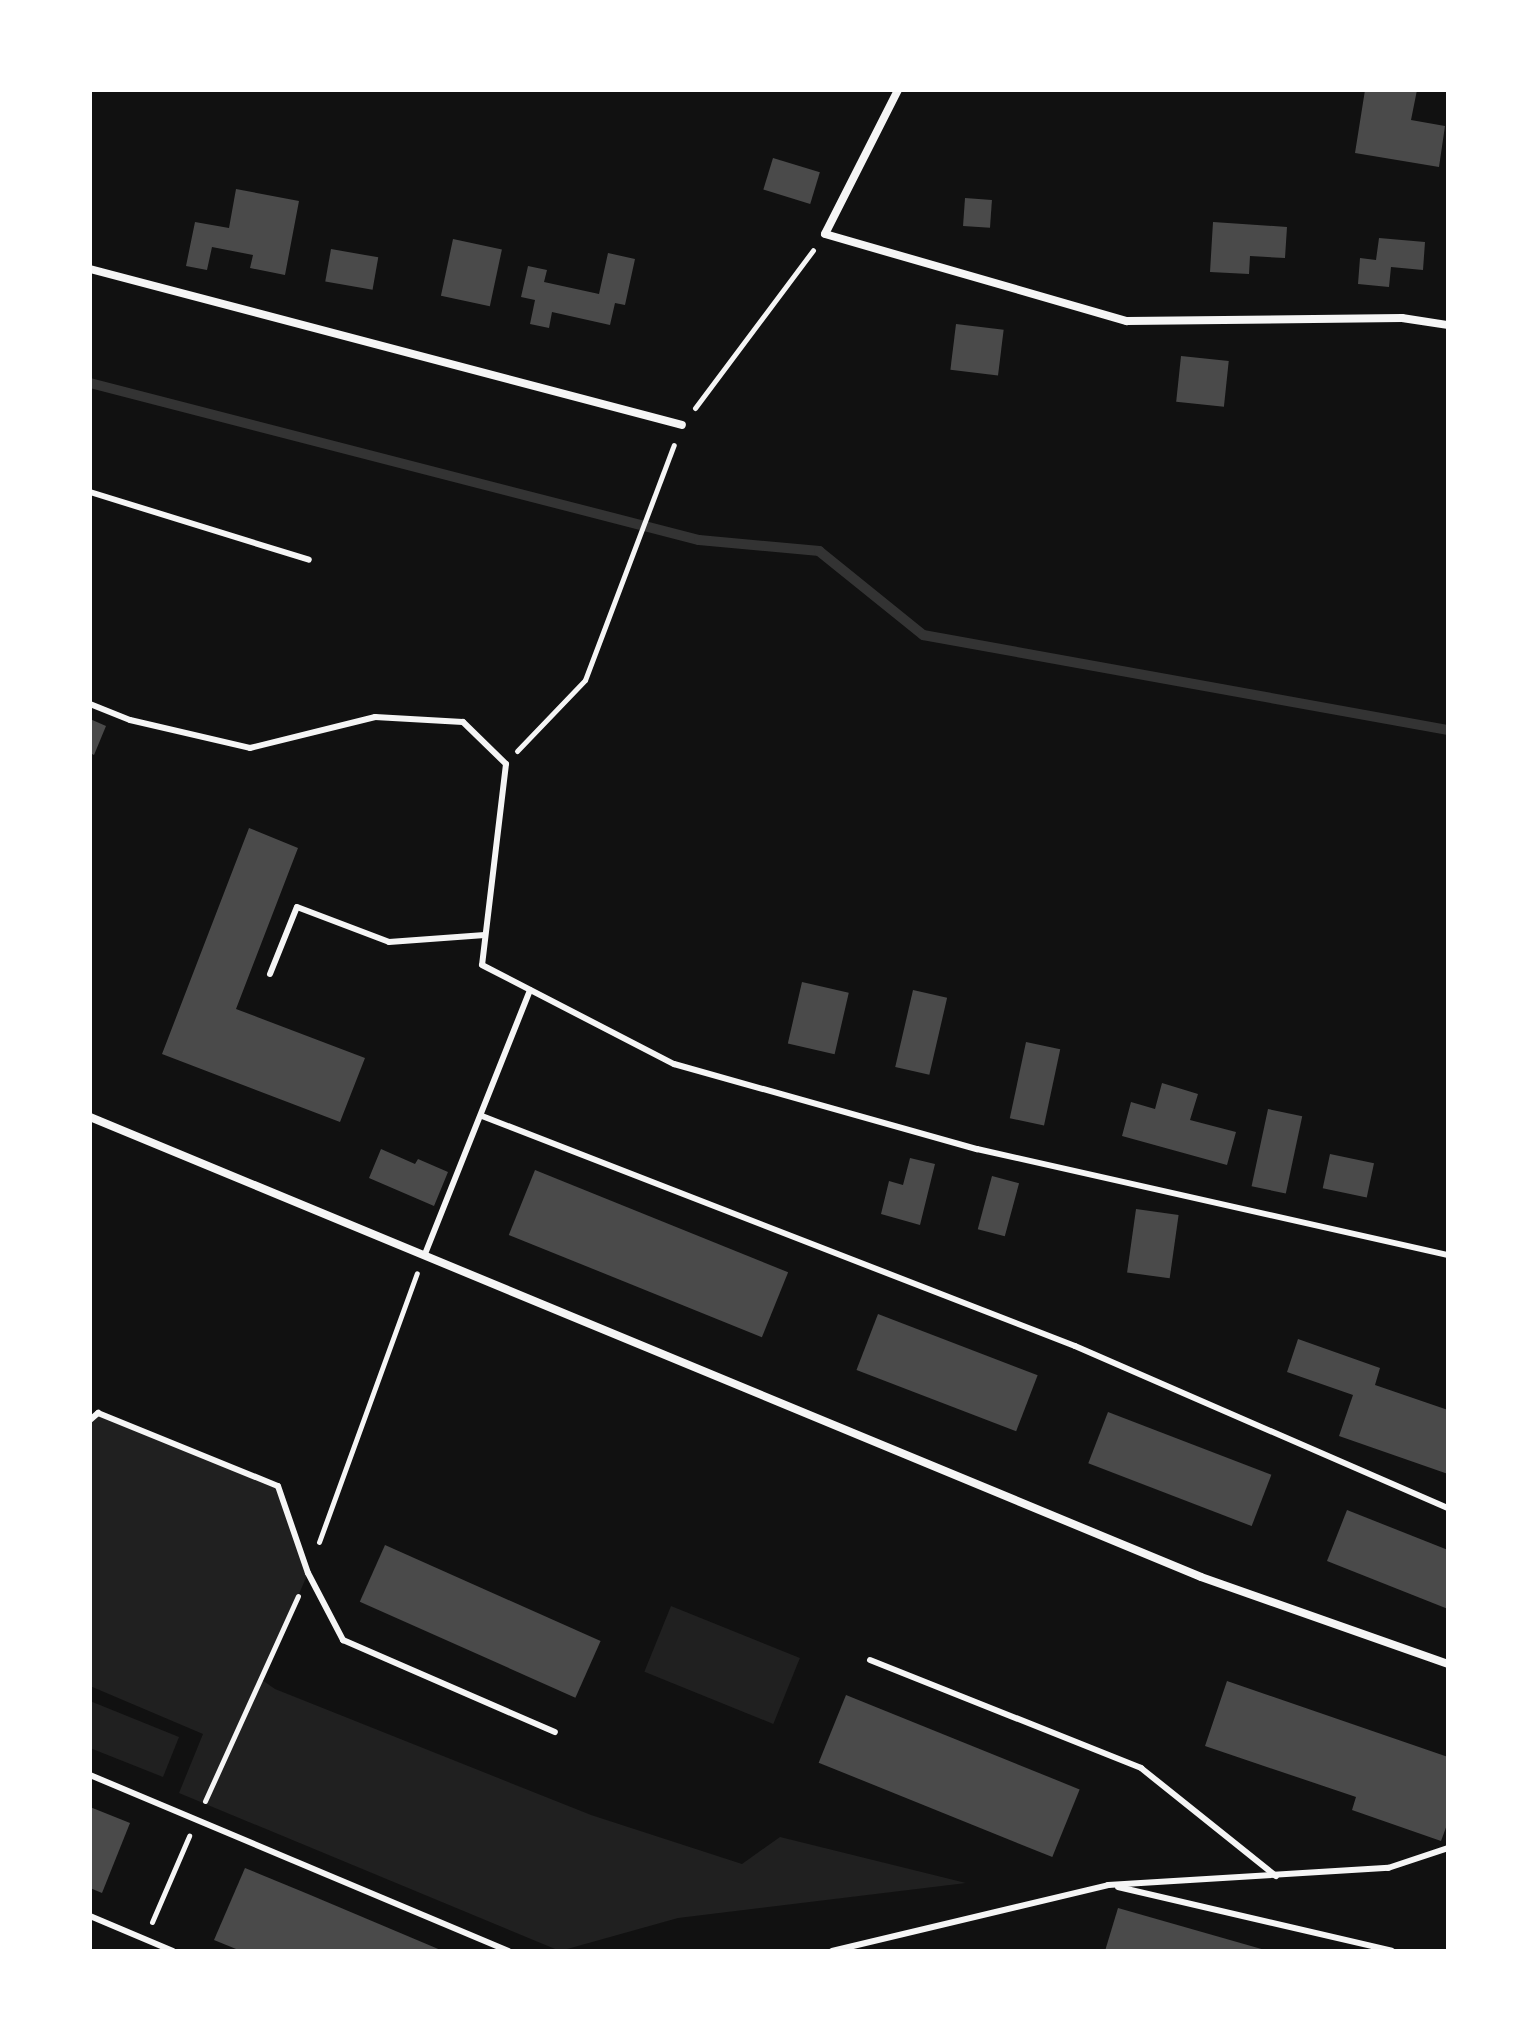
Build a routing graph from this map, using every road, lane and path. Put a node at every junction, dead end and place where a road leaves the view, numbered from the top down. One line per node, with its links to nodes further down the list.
1 (898, 90): 2 (street)
2 (825, 234): 4 (street); 5 (path)
3 (90, 269): 5 (street)
4 (1448, 325)
5 (682, 425): 9 (path)
6 (90, 492): 7 (lane)
7 (309, 560)
8 (90, 704): 9 (lane)
9 (506, 764): 10 (lane)
10 (485, 935): 11 (lane); 12 (lane)
11 (270, 974)
12 (530, 990): 13 (lane); 16 (lane)
13 (482, 1116): 15 (lane); 20 (lane)
14 (90, 1117): 15 (street)
15 (425, 1254): 22 (street)
16 (1448, 1255)
17 (412, 1282): 18 (path)
18 (362, 1419)
19 (90, 1420): 24 (lane)
20 (1448, 1508)
21 (870, 1660): 28 (lane)
22 (1448, 1664)
23 (262, 1680): 26 (path)
24 (555, 1732)
25 (90, 1775): 26 (lane)
26 (197, 1819): 31 (path); 33 (lane)
27 (1448, 1848): 28 (lane)
28 (1276, 1876): 29 (lane)
29 (1108, 1885): 34 (lane); 35 (lane)
30 (90, 1916): 31 (lane)
31 (145, 1939): 32 (lane)
32 (173, 1951)
33 (509, 1951)
34 (832, 1951)
35 (1392, 1951)

